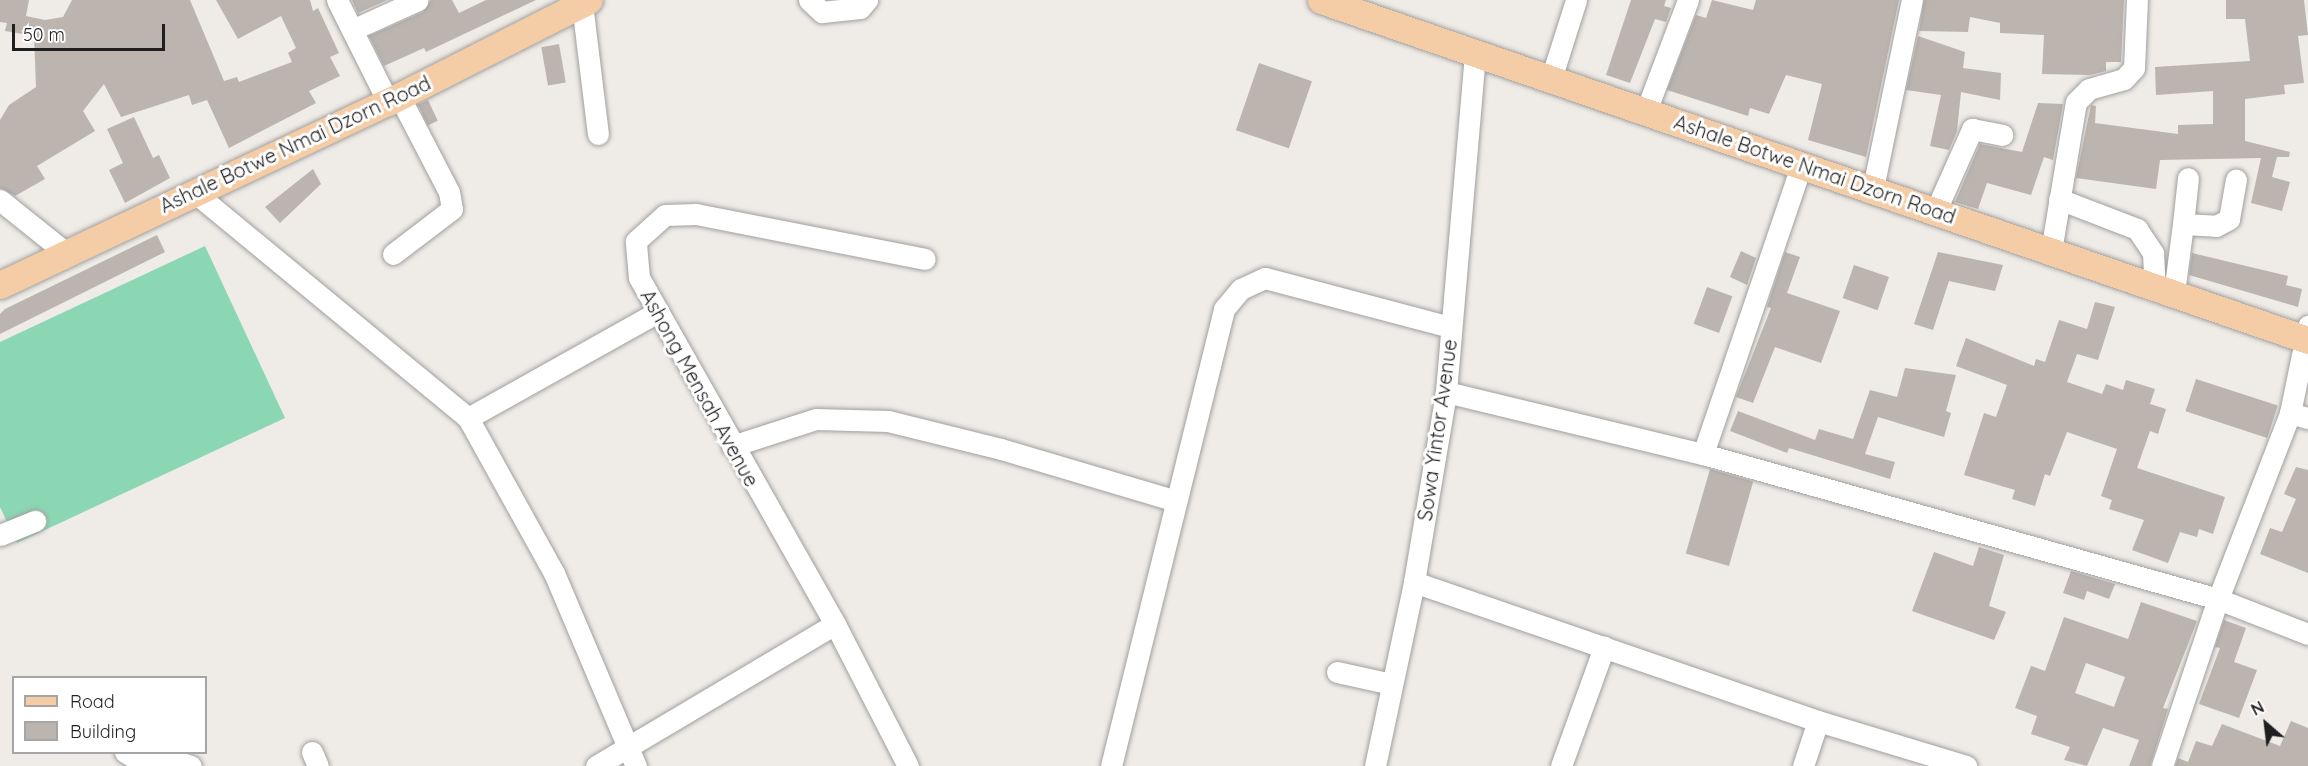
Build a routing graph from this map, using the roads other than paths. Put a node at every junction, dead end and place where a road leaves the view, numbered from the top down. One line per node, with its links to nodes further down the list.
1 (337, 0): 11 (street)
2 (418, 0): 11 (street)
3 (809, 0): 4 (street)
4 (867, 0)
5 (1321, 0): 12 (main road, Ashale Botwe Nmai Dzorn Road)
6 (1576, 0): 13 (street)
7 (1688, 0): 15 (street)
8 (1912, 0): 21 (street)
9 (2137, 0): 23 (street)
10 (586, 2): 14 (main road, Ashale Botwe Nmai Dzorn Road); 16 (street)
11 (352, 30): 14 (street)
12 (1475, 54): 13 (main road, Ashale Botwe Nmai Dzorn Road); 34 (street, Sowa Yintor Avenue)
13 (1551, 79): 15 (main road, Ashale Botwe Nmai Dzorn Road)
14 (393, 99): 22 (main road, Ashale Botwe Nmai Dzorn Road); 29 (street)
15 (1647, 111): 18 (main road, Ashale Botwe Nmai Dzorn Road)
16 (598, 134)
17 (2002, 135): 25 (street)
18 (1801, 166): 21 (main road, Ashale Botwe Nmai Dzorn Road); 40 (street)
19 (2188, 178): 26 (street)
20 (2236, 180): 26 (street)
21 (1873, 188): 25 (main road, Ashale Botwe Nmai Dzorn Road)
22 (194, 192): 28 (main road, Ashale Botwe Nmai Dzorn Road); 38 (street)
23 (2059, 199): 27 (street); 32 (street)
24 (0, 200): 28 (street)
25 (1936, 210): 27 (main road, Ashale Botwe Nmai Dzorn Road)
26 (2183, 224): 32 (street)
27 (2051, 251): 32 (main road, Ashale Botwe Nmai Dzorn Road)
28 (65, 252): 31 (main road, Ashale Botwe Nmai Dzorn Road)
29 (393, 254)
30 (926, 260): 33 (street, Ashong Mensah Avenue)
31 (0, 285)
32 (2165, 290): 35 (main road, Ashale Botwe Nmai Dzorn Road)
33 (658, 312): 38 (street); 39 (street, Ashong Mensah Avenue)
34 (1451, 327): 36 (street, Sowa Yintor Avenue); 41 (street)
35 (2307, 335): 37 (street)
36 (1446, 392): 40 (street); 44 (street, Sowa Yintor Avenue)
37 (2299, 415): 45 (street)
38 (468, 418): 53 (street)
39 (732, 446): 41 (street); 46 (street, Ashong Mensah Avenue)
40 (1703, 454): 45 (street)
41 (1173, 500): 57 (street)
42 (35, 521): 43 (street)
43 (0, 535)
44 (1414, 582): 48 (street); 50 (street, Sowa Yintor Avenue)
45 (2218, 598): 47 (street); 62 (street)
46 (835, 624): 53 (street); 56 (street, Ashong Mensah Avenue)
47 (2308, 634)
48 (1604, 647): 51 (street); 59 (street)
49 (1337, 672): 50 (street)
50 (1392, 684): 58 (street, Sowa Yintor Avenue)
51 (1818, 721): 60 (street); 61 (street)
52 (127, 754): 54 (street)
53 (634, 758): 55 (street)
54 (191, 766)
55 (596, 766)
56 (908, 766)
57 (1111, 766)
58 (1375, 766)
59 (1561, 766)
60 (1803, 766)
61 (1966, 766)
62 (2162, 766)

